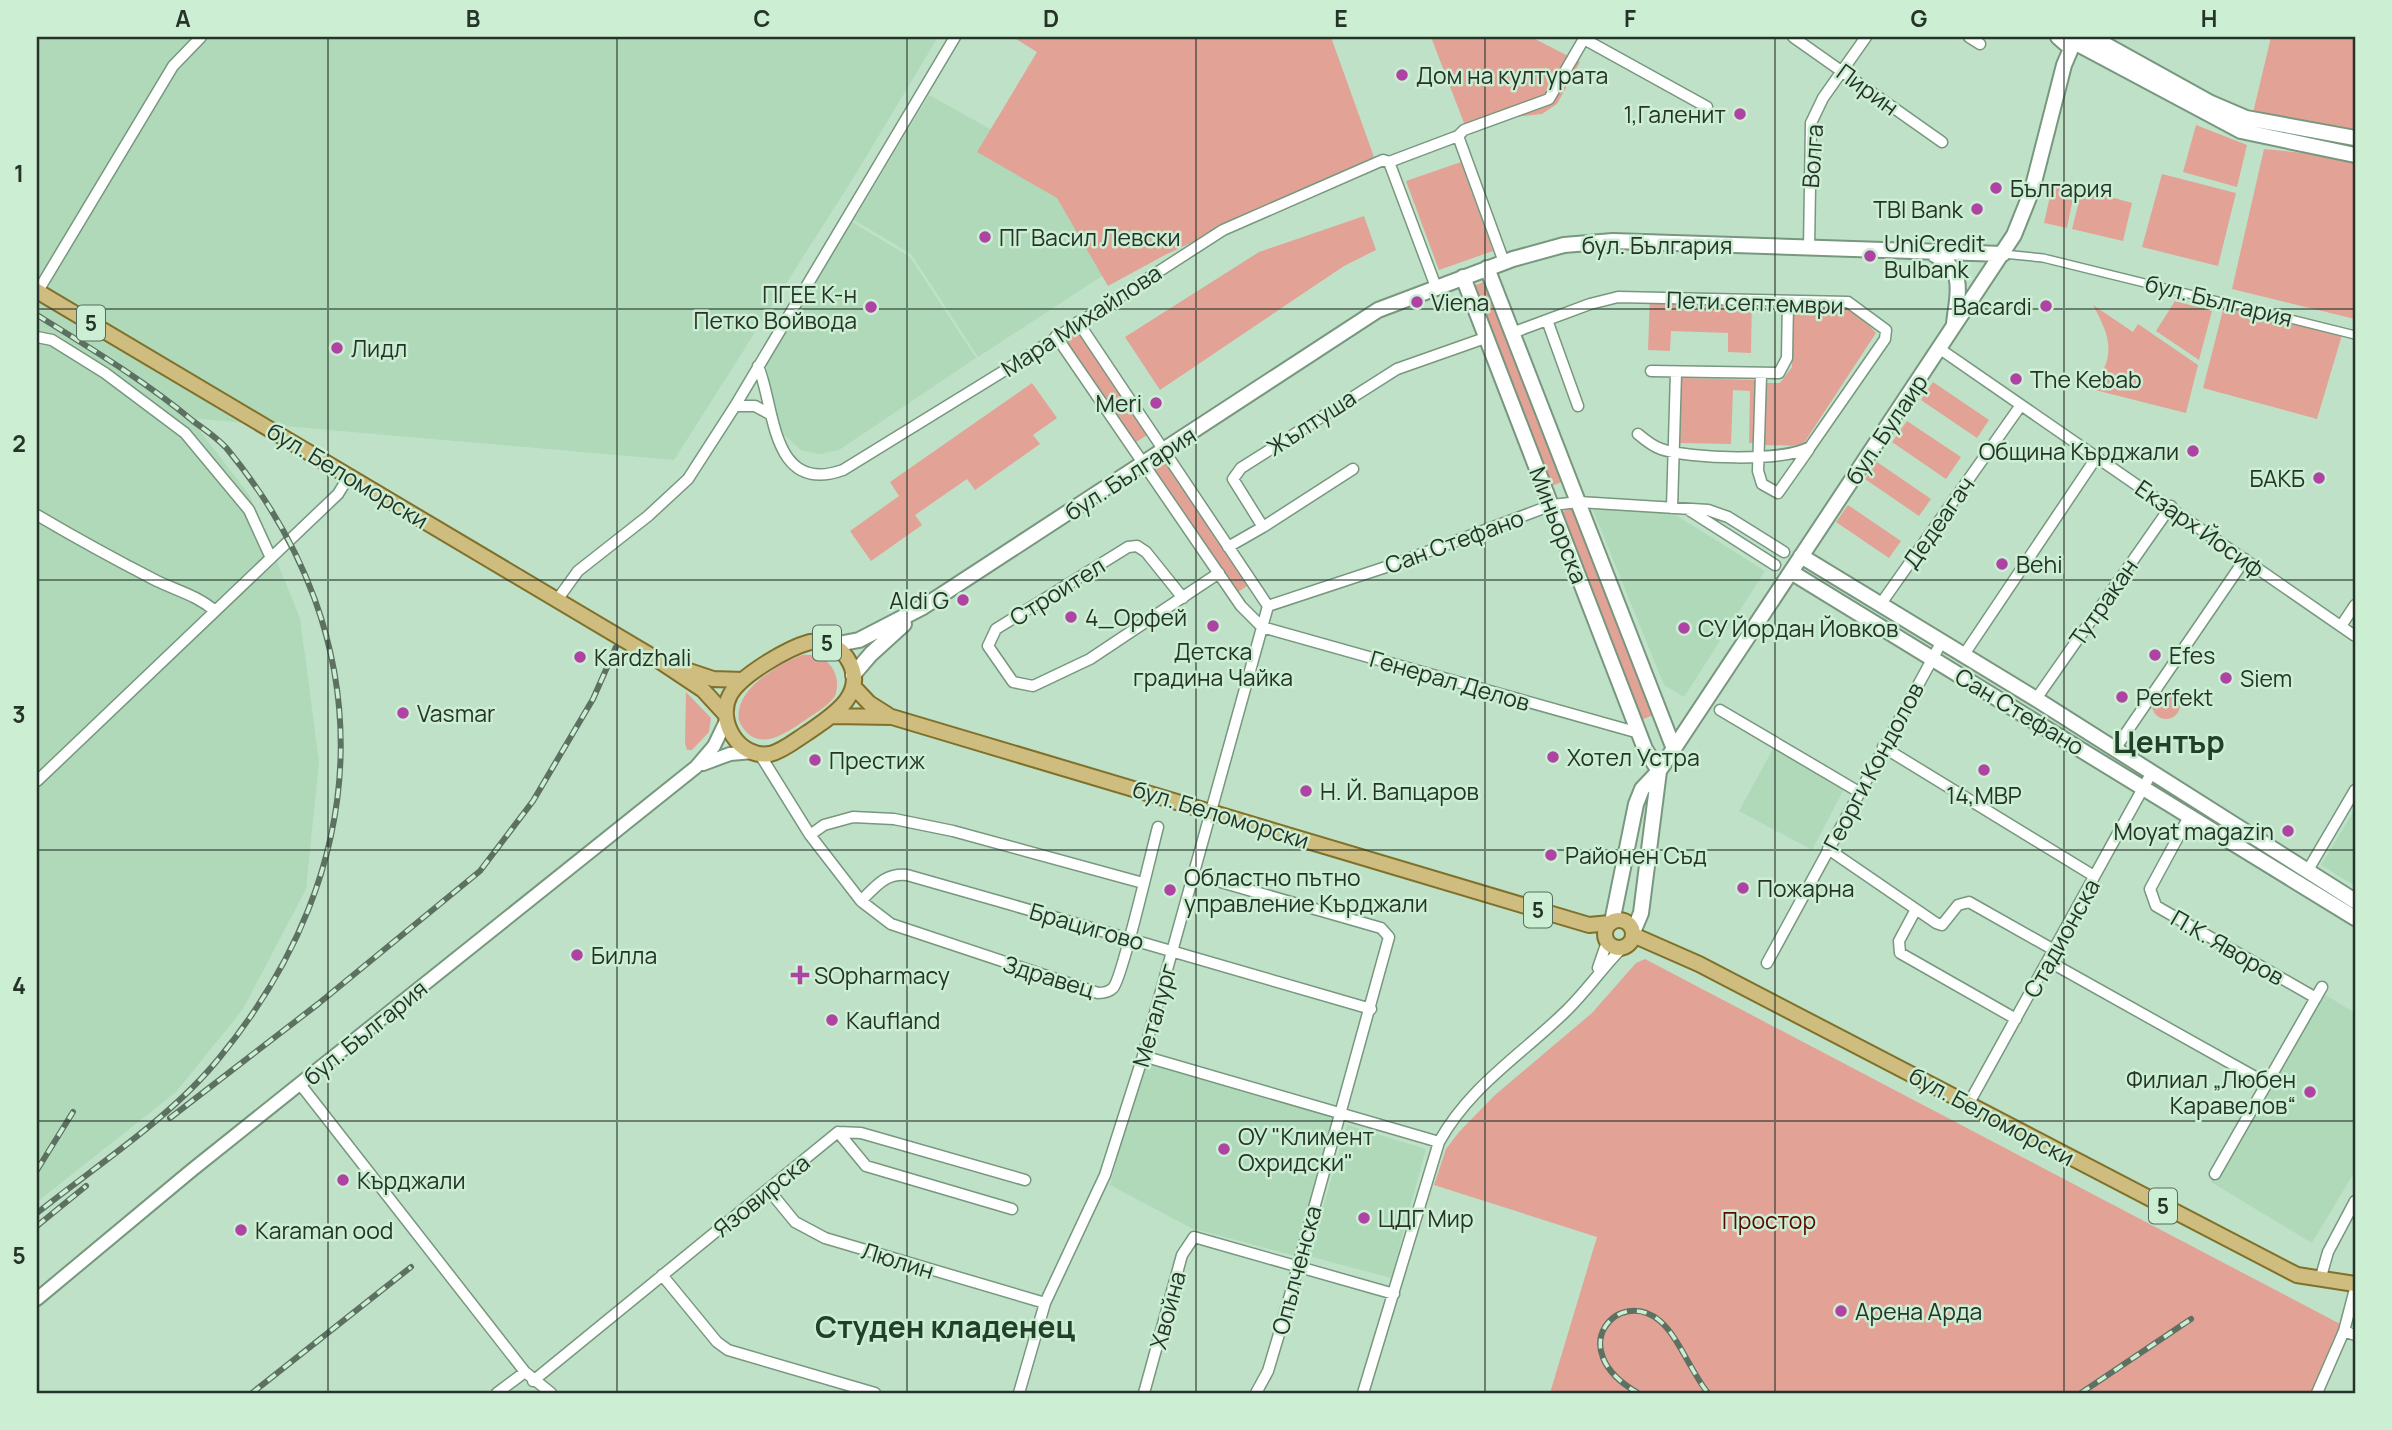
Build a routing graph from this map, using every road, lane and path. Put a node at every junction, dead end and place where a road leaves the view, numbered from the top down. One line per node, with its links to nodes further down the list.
1 (201, 37): 25 (street)
2 (954, 37): 36 (street)
3 (1793, 37): 10 (street, Пирин)
4 (1867, 37): 10 (street, Волга)
5 (1969, 37): 9 (street)
6 (2092, 37): 12 (main road)
7 (1585, 38): 11 (street); 13 (street, Мара Михайлова)
8 (2070, 41): 12 (main road); 20 (main road, бул. Булаир)
9 (1980, 44)
10 (1844, 71): 15 (street, Пирин); 18 (street, Волга)
11 (1707, 107)
12 (2243, 125): 14 (main road); 16 (main road)
13 (1458, 136): 17 (street, Мара Михайлова); 21 (street)
14 (2355, 138)
15 (1942, 142)
16 (2355, 155)
17 (1389, 162): 24 (street); 28 (street, Мара Михайлова)
18 (1809, 248): 19 (main road, бул. България); 21 (main road, бул. България)
19 (1930, 253): 20 (main road, бул. България); 29 (main road)
20 (2003, 254): 29 (main road, бул. Булаир); 31 (street, бул. България)
21 (1504, 261): 22 (main road, бул. България)
22 (1487, 268): 23 (main road, бул. България); 30 (main road, Миньорска)
23 (1463, 276): 24 (main road, бул. България); 34 (main road, Миньорска)
24 (1436, 287): 46 (main road, бул. България)
25 (37, 291): 52 (main road, бул. Беломорски / 5)
26 (1788, 301): 27 (street, Пети септември); 39 (street); 45 (street, Пети септември)
27 (1547, 320): 30 (street, Пети септември); 42 (street)
28 (1078, 322): 32 (street, Мара Михайлова); 46 (street)
29 (1954, 328): 35 (main road, бул. Булаир)
30 (1511, 333): 53 (main road, Миньорска)
31 (2355, 334)
32 (1056, 336): 43 (street, Мара Михайлова); 50 (street)
33 (37, 337): 63 (street)
34 (1485, 338): 54 (main road, Миньорска); 59 (street, Жълтуша)
35 (1940, 349): 40 (street, Екзарх Йосиф); 62 (main road, бул. Булаир)
36 (758, 366): 41 (street); 43 (street, Мара Михайлова)
37 (1651, 371): 38 (street)
38 (1676, 373): 39 (street); 47 (street)
39 (1761, 375): 48 (street)
40 (2021, 405): 49 (street, Екзарх Йосиф); 70 (street, Дедеагач)
41 (735, 406): 43 (street); 69 (street)
42 (1578, 406)
43 (768, 413)
44 (1638, 435): 47 (street)
45 (1810, 447): 48 (street); 48 (street)
46 (1166, 451): 50 (main road, бул. България); 60 (street)
47 (1675, 452): 48 (street); 56 (street)
48 (1759, 457)
49 (2096, 458): 55 (street, Екзарх Йосиф); 80 (street)
50 (1143, 465): 67 (street); 73 (main road, бул. България)
51 (1353, 469): 59 (street)
52 (349, 476): 63 (street); 69 (main road, бул. Беломорски / 5)
53 (1578, 502): 54 (street, Сан Стефано); 56 (street, Сан Стефано); 92 (main road, Миньорска)
54 (1552, 505): 72 (street, Сан Стефано); 90 (main road, Миньорска)
55 (2171, 506): 64 (street, Екзарх Йосиф); 85 (street, Тутракан)
56 (1672, 508): 57 (street, Сан Стефано)
57 (1685, 508): 61 (street, Сан Стефано); 65 (street)
58 (37, 515): 74 (street)
59 (1263, 527): 60 (street)
60 (1228, 547): 72 (street)
61 (1784, 551)
62 (1801, 556): 66 (main road, бул. Булаир); 70 (main road, Сан Стефано)
63 (271, 558): 74 (street)
64 (2245, 559): 75 (street, Екзарх Йосиф); 93 (street)
65 (1775, 565)
66 (1791, 572): 81 (main road, Сан Стефано); 92 (main road, бул. Булаир)
67 (1219, 573): 68 (street, Строител); 76 (street)
68 (1183, 598): 68 (street, Строител)
69 (557, 600): 82 (main road, бул. Беломорски / 5)
70 (1880, 605): 78 (main road, Сан Стефано)
71 (2355, 605): 75 (street)
72 (1268, 606): 76 (street, Металург)
73 (923, 607): 79 (main road, бул. България); 84 (main road, бул. България)
74 (215, 611): 100 (street)
75 (2341, 626): 77 (street, Екзарх Йосиф)
76 (1262, 627): 90 (street, Генерал Делов); 104 (street, Металург)
77 (2355, 636)
78 (1941, 643): 80 (main road, Сан Стефано); 81 (street, Георги Кондолов)
79 (833, 645): 83 (main road, 5); 84 (main road, 5)
80 (1963, 656): 85 (main road, Сан Стефано)
81 (1931, 657): 91 (street, Георги Кондолов); 101 (main road, Сан Стефано)
82 (658, 660): 83 (main road, бул. Беломорски / 5); 89 (main road, бул. Беломорски / 5)
83 (743, 680): 89 (main road)
84 (853, 680): 87 (main road, 5); 88 (main road, бул. Беломорски / 5)
85 (2036, 699): 93 (main road, Сан Стефано)
86 (1720, 710): 103 (street)
87 (833, 716): 88 (main road, бул. Беломорски / 5); 94 (main road, 5)
88 (892, 717): 104 (main road, бул. Беломорски / 5)
89 (726, 718): 95 (main road, 5); 96 (street, бул. България)
90 (1639, 733): 97 (main road, Миньорска)
91 (1883, 747): 103 (street, Георги Кондолов); 111 (street)
92 (1674, 749): 97 (main road, бул. Булаир)
93 (2115, 749): 98 (main road, Сан Стефано)
94 (778, 751): 95 (main road, 5); 99 (street)
95 (756, 753): 96 (street, бул. България); 99 (street)
96 (696, 767): 134 (street, бул. България)
97 (1659, 771): 117 (main road, бул. Булаир); 119 (main road, бул. Булаир)
98 (2152, 772): 101 (street, Стадионска); 109 (main road, Сан Стефано)
99 (777, 778): 107 (street)
100 (37, 781)
101 (2144, 787): 105 (main road, Сан Стефано); 111 (street, Стадионска)
102 (2355, 790): 109 (street)
103 (1859, 792): 108 (street, Георги Кондолов)
104 (1211, 811): 110 (street, Металург); 118 (main road, бул. Беломорски / 5)
105 (2190, 815): 116 (main road, Сан Стефано); 129 (street, П.К. Яворов)
106 (1158, 827): 112 (street, Здравец)
107 (810, 835): 112 (street); 114 (street)
108 (1828, 849): 115 (street); 126 (street, Георги Кондолов)
109 (2308, 870): 113 (main road, Сан Стефано)
110 (1193, 874): 123 (street, Металург); 130 (street, Опълченска)
111 (2094, 876): 124 (street, Стадионска)
112 (1143, 883): 120 (street, Здравец)
113 (2355, 901)
114 (865, 904): 120 (street, Брацигово); 120 (street, Здравец)
115 (1915, 911): 124 (street); 131 (street)
116 (2355, 918)
117 (1611, 923): 118 (main road, бул. Беломорски / 5); 119 (main road, 5); 121 (main road)
118 (1589, 925): 121 (main road, бул. Беломорски / 5)
119 (1633, 934): 122 (main road); 135 (main road, бул. Беломорски / 5)
120 (1128, 938): 123 (street, Брацигово)
121 (1606, 940): 122 (main road, 5); 127 (street)
122 (1622, 948): 127 (street)
123 (1172, 950): 130 (street, Брацигово); 132 (street, Металург)
124 (2054, 950): 125 (street, Стадионска)
125 (2048, 961): 131 (street, Стадионска); 133 (street)
126 (1767, 963)
127 (1593, 978): 138 (street)
128 (2322, 987): 129 (street)
129 (2316, 998): 133 (street)
130 (1371, 1009): 136 (street, Опълченска)
131 (2016, 1019): 135 (street, Стадионска)
132 (1143, 1056): 136 (street); 151 (street, Металург)
133 (2266, 1083): 139 (street)
134 (300, 1084): 150 (street, бул. България); 154 (street)
135 (1969, 1103): 146 (main road, бул. Беломорски / 5)
136 (1339, 1112): 138 (street); 144 (street, Опълченска)
137 (838, 1132): 140 (street); 141 (street, Язовирска); 143 (street)
138 (1439, 1142): 149 (street)
139 (2215, 1174)
140 (1025, 1180)
141 (768, 1189): 145 (street, Язовирска); 151 (street, Люлин)
142 (2355, 1201): 146 (street)
143 (1012, 1209)
144 (1296, 1267): 149 (street); 160 (street, Хвойна); 161 (street, Опълченска)
145 (662, 1275): 155 (street, Язовирска); 158 (street)
146 (2320, 1280): 147 (main road, бул. Беломорски / 5)
147 (2355, 1284)
148 (2355, 1289): 152 (street)
149 (1394, 1294): 162 (street)
150 (37, 1299)
151 (1045, 1303): 159 (street, Металург)
152 (2344, 1331): 153 (street); 163 (street)
153 (2355, 1335)
154 (525, 1372): 155 (street); 156 (street)
155 (533, 1381): 157 (street)
156 (497, 1393)
157 (551, 1393)
158 (875, 1393)
159 (1019, 1393)
160 (1144, 1393)
161 (1256, 1393)
162 (1363, 1393)
163 (2317, 1393)

